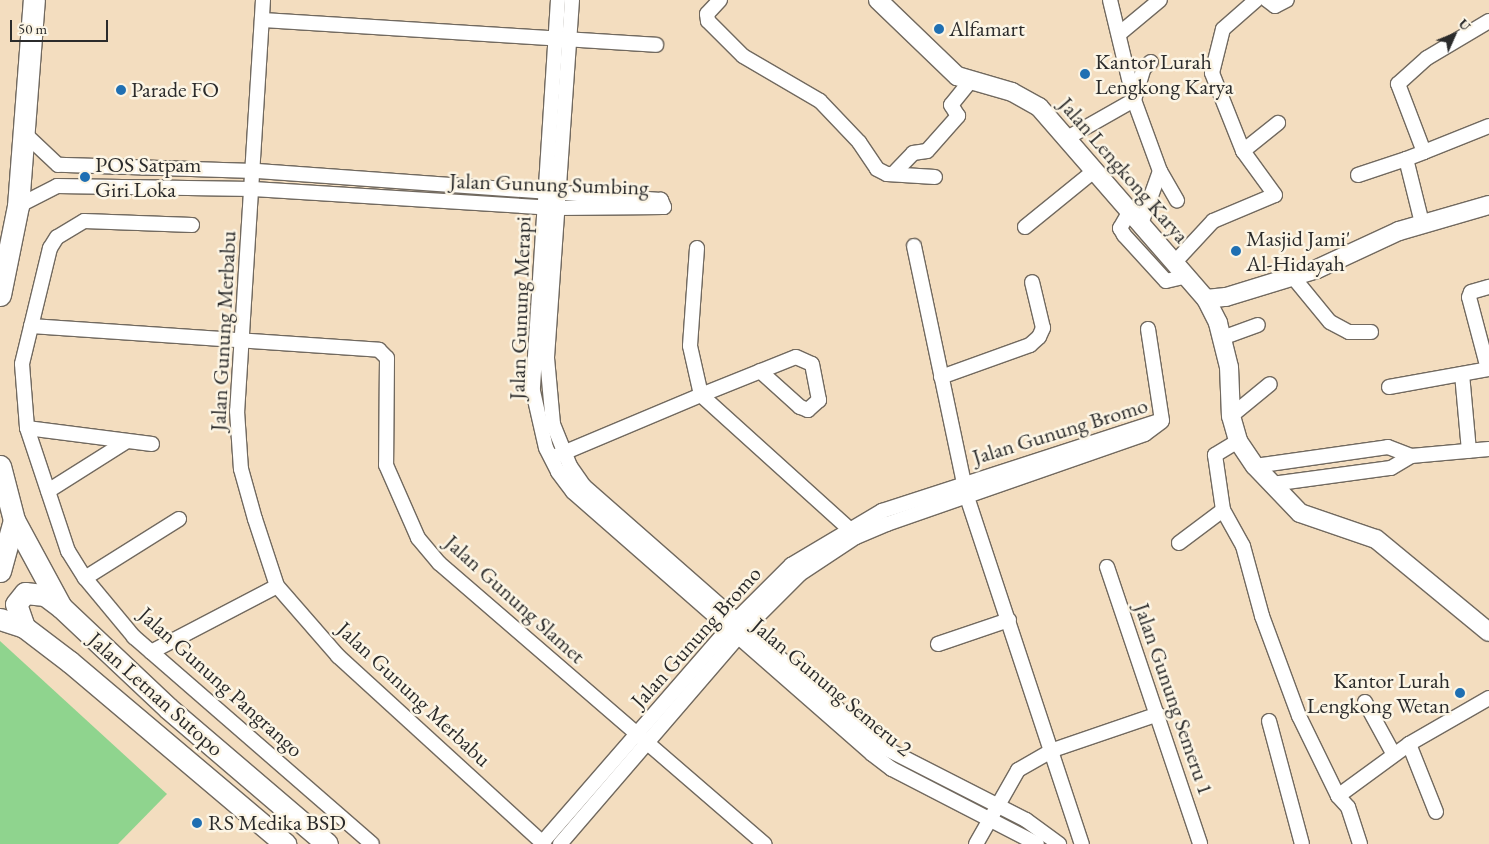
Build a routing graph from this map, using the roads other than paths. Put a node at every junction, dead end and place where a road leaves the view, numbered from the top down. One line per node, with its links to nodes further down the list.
1 (34, 0): 22 (main road)
2 (263, 0): 12 (street, Jalan Gunung Merbabu)
3 (558, 0): 15 (street, Jalan Gunung Merapi)
4 (572, 0): 15 (street, Jalan Gunung Merapi)
5 (720, 0): 30 (street)
6 (878, 0): 18 (street, Jalan Lengkong Karya)
7 (1110, 0): 14 (street)
8 (1160, 0): 14 (street)
9 (1256, 0): 24 (street)
10 (1267, 0): 11 (street)
11 (1287, 0)
12 (262, 20): 15 (street); 27 (street, Jalan Gunung Merbabu)
13 (1489, 21): 25 (street)
14 (1119, 34): 19 (street)
15 (563, 38): 16 (street); 34 (street, Jalan Gunung Merapi)
16 (656, 45)
17 (1151, 62): 19 (street)
18 (968, 83): 23 (street, Jalan Lengkong Karya); 30 (street)
19 (1134, 100): 23 (street); 29 (street)
20 (1278, 123): 24 (street)
21 (1489, 126): 25 (street)
22 (25, 134): 27 (street, Jalan Gunung Sumbing); 37 (main road)
23 (1067, 138): 28 (street, Jalan Lengkong Karya)
24 (1243, 151): 45 (street)
25 (1424, 152): 26 (street)
26 (1406, 159): 31 (street); 40 (street)
27 (254, 171): 33 (street, Jalan Gunung Merbabu); 34 (street, Jalan Gunung Sumbing)
28 (1094, 171): 39 (street, Jalan Lengkong Karya); 42 (street)
29 (1160, 171): 35 (street); 39 (street)
30 (893, 174): 32 (street)
31 (1358, 175)
32 (935, 177)
33 (253, 190): 37 (street, Jalan Gunung Sumbing); 38 (street, Jalan Gunung Sumbing); 57 (street, Jalan Gunung Merbabu)
34 (552, 194): 38 (street, Jalan Gunung Merapi); 38 (street, Jalan Gunung Sumbing)
35 (1177, 200)
36 (1489, 205): 40 (street)
37 (18, 206): 50 (main road)
38 (551, 208): 74 (street, Jalan Gunung Merapi)
39 (1135, 218): 45 (street, Jalan Lengkong Karya); 46 (street)
40 (1422, 223): 47 (street)
41 (192, 225): 54 (street, Jalan Gunung Pangrango)
42 (1025, 227)
43 (914, 246): 62 (street)
44 (697, 248): 65 (street)
45 (1175, 262): 46 (street, Jalan Lengkong Karya)
46 (1187, 276): 51 (street, Jalan Lengkong Karya)
47 (1293, 277): 51 (street); 56 (street)
48 (1032, 282): 62 (street)
49 (1489, 287): 52 (street)
50 (0, 295)
51 (1206, 299): 58 (street, Jalan Lengkong Karya)
52 (1482, 313): 59 (street)
53 (1258, 325): 58 (street)
54 (31, 326): 57 (street); 67 (street, Jalan Gunung Pangrango)
55 (1148, 329): 80 (street, Jalan Gunung Bromo)
56 (1371, 332)
57 (240, 337): 90 (street, Jalan Gunung Merbabu); 103 (street, Jalan Gunung Slamet)
58 (1222, 338): 66 (street, Jalan Lengkong Karya)
59 (1489, 369): 61 (street)
60 (760, 372): 65 (street)
61 (1462, 374): 64 (street); 72 (street)
62 (942, 377): 80 (street)
63 (1270, 384): 66 (street)
64 (1389, 387)
65 (701, 395): 74 (street); 85 (street)
66 (1231, 416): 69 (street, Jalan Lengkong Karya)
67 (27, 428): 68 (street); 81 (street, Jalan Gunung Pangrango)
68 (127, 441): 70 (street); 81 (street)
69 (1238, 441): 77 (street, Jalan Lengkong Karya); 82 (street)
70 (152, 444)
71 (1489, 449): 72 (street)
72 (1469, 451): 75 (street)
73 (1358, 452): 75 (street); 77 (street); 78 (street)
74 (557, 456): 95 (street, Jalan Gunung Merapi)
75 (1411, 456): 78 (street)
76 (0, 466): 84 (main road, Jalan Letnan Sutopo)
77 (1255, 466): 79 (street, Jalan Lengkong Karya)
78 (1360, 472): 79 (street)
79 (1272, 484): 96 (street, Jalan Lengkong Karya)
80 (965, 490): 85 (street, Jalan Gunung Bromo); 93 (street)
81 (48, 491): 89 (street, Jalan Gunung Pangrango)
82 (1223, 510): 86 (street); 108 (street)
83 (179, 519): 89 (street)
84 (14, 520): 88 (main road); 91 (main road, Jalan Letnan Sutopo)
85 (853, 532): 95 (street, Jalan Gunung Bromo)
86 (1179, 543)
87 (1107, 567): 101 (street, Jalan Gunung Semeru 1)
88 (0, 571)
89 (84, 578): 98 (street, Jalan Gunung Pangrango)
90 (277, 586): 98 (street); 111 (street, Jalan Gunung Merbabu)
91 (61, 607): 94 (main road); 113 (main road, Jalan Letnan Sutopo)
92 (0, 619): 94 (main road, Jalan Letnan Sutopo)
93 (1009, 620): 97 (street); 106 (street)
94 (24, 627): 112 (main road, Jalan Letnan Sutopo)
95 (737, 628): 103 (street, Jalan Gunung Bromo); 104 (street, Jalan Gunung Bromo); 109 (street, Jalan Gunung Semeru 2)
96 (1489, 632)
97 (938, 644)
98 (151, 652): 114 (street, Jalan Gunung Pangrango)
99 (1489, 698): 105 (street)
100 (1365, 702): 107 (street)
101 (1158, 714): 106 (street); 121 (street, Jalan Gunung Semeru 1)
102 (1269, 721): 122 (street)
103 (636, 734): 104 (street); 111 (street, Jalan Gunung Bromo)
104 (647, 744): 115 (street, Jalan Gunung Bromo); 116 (street)
105 (1409, 744): 107 (street); 110 (street)
106 (1053, 750): 109 (street); 120 (street)
107 (1394, 755): 108 (street)
108 (1338, 796): 123 (street)
109 (992, 811): 117 (street); 118 (street, Jalan Gunung Semeru 2); 119 (street, Jalan Gunung Semeru 2)
110 (1436, 812)
111 (542, 843)
112 (285, 844)
113 (326, 844)
114 (372, 844)
115 (560, 844)
116 (765, 844)
117 (976, 844)
118 (1037, 844)
119 (1059, 844)
120 (1082, 844)
121 (1200, 844)
122 (1302, 844)
123 (1360, 844)

